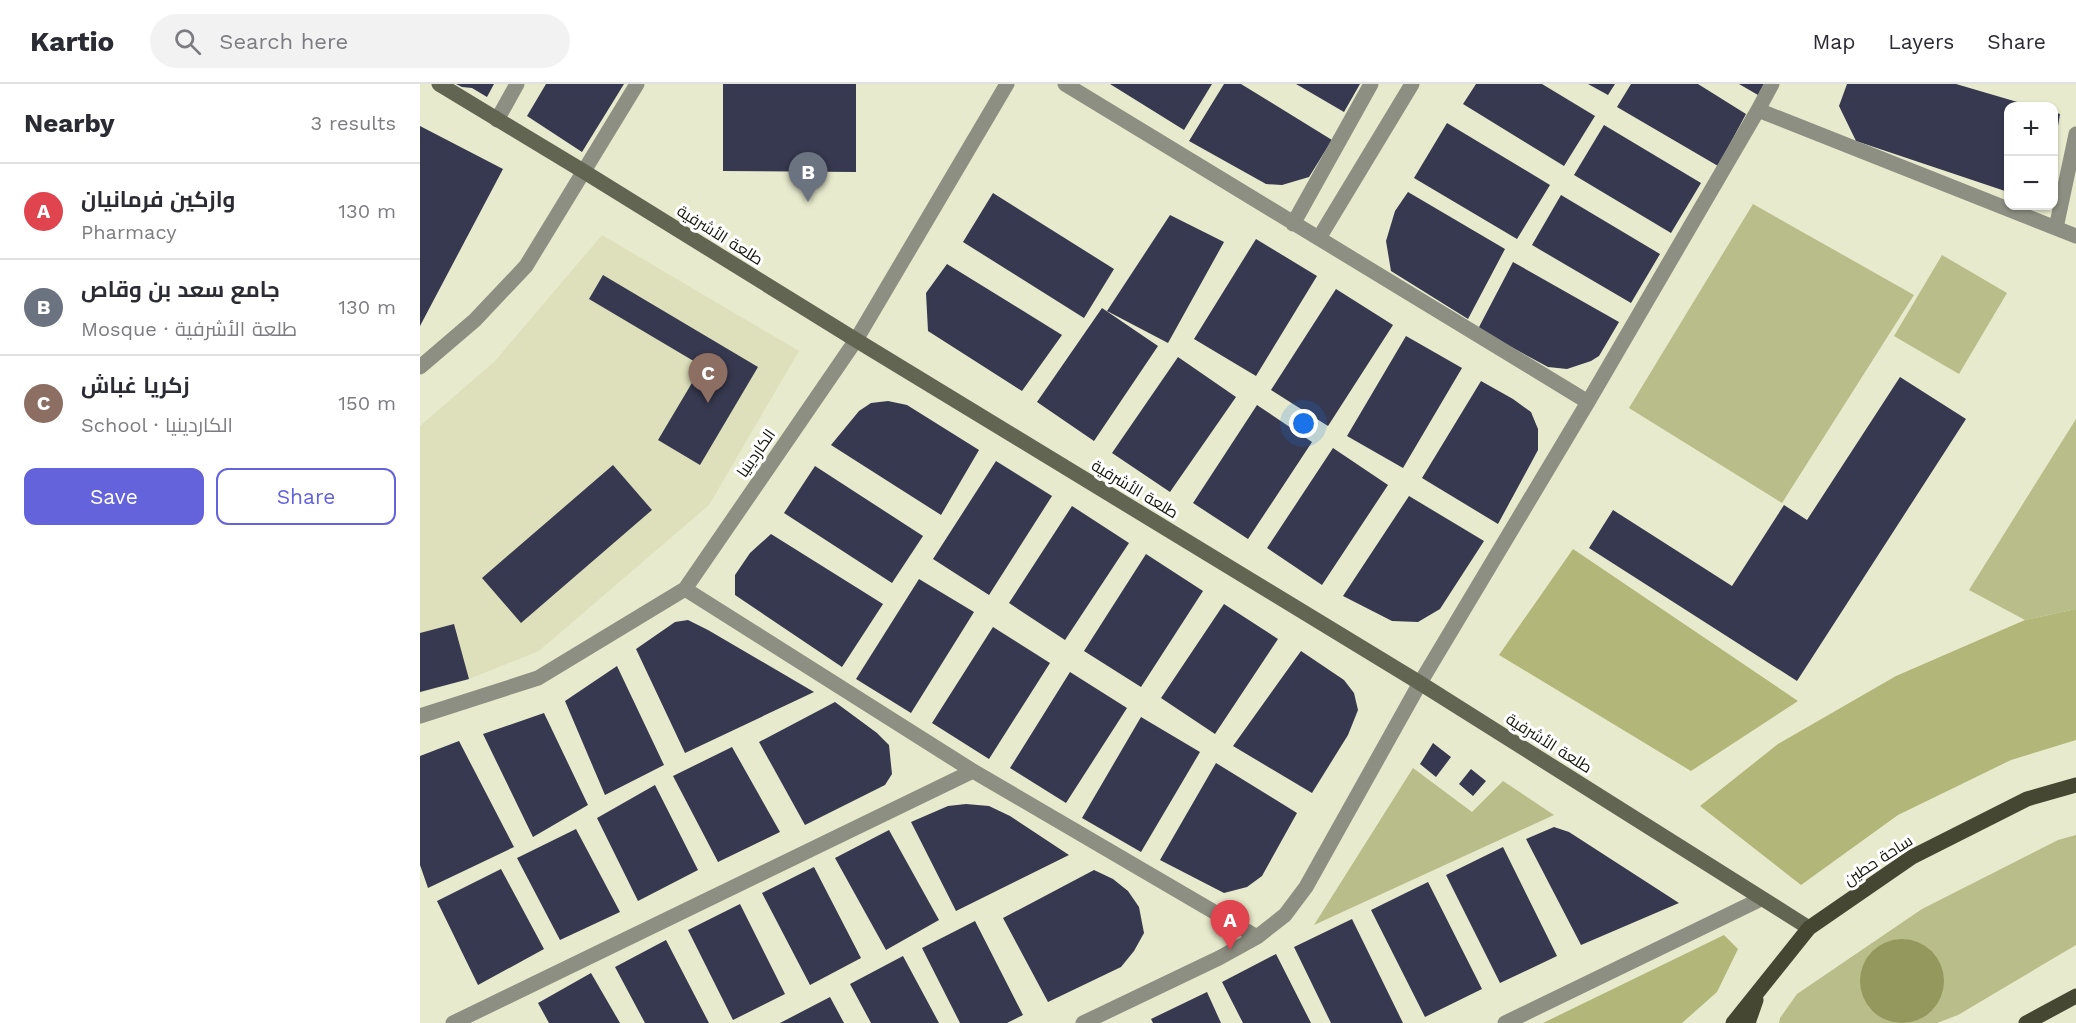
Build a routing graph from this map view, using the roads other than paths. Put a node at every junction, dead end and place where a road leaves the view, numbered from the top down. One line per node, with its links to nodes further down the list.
1 (439, 84): 10 (main road, طلعة الأشرفية)
2 (517, 84): 10 (street)
3 (637, 84): 12 (street)
4 (1007, 84): 17 (street, الكاردينيا)
5 (1065, 84): 13 (street)
6 (1371, 84): 13 (street)
7 (1412, 84): 16 (street)
8 (1772, 84): 9 (street)
9 (1758, 110): 14 (street); 19 (street)
10 (497, 120): 12 (main road, طلعة الأشرفية)
11 (2076, 134): 14 (street)
12 (584, 171): 17 (main road, طلعة الأشرفية); 18 (street)
13 (1293, 224): 16 (street)
14 (2056, 228): 15 (street)
15 (2076, 236)
16 (1319, 238): 19 (street)
17 (856, 340): 20 (street, الكاردينيا); 21 (main road, طلعة الأشرفية)
18 (420, 367)
19 (1588, 402): 21 (street)
20 (685, 589): 22 (street, الكاردينيا); 23 (street)
21 (1420, 683): 25 (main road, طلعة الأشرفية); 27 (street)
22 (420, 716)
23 (973, 771): 27 (street); 30 (street)
24 (2076, 785): 26 (main road, ساحة حطين)
25 (1761, 899): 26 (main road, طلعة الأشرفية); 32 (street)
26 (1809, 928): 28 (main road, ساحة حطين)
27 (1257, 937): 31 (street)
28 (1758, 991): 33 (main road); 34 (main road, ساحة حطين)
29 (2076, 996): 35 (main road)
30 (453, 1023)
31 (1083, 1023)
32 (1505, 1023)
33 (1732, 1023)
34 (1748, 1023)
35 (2026, 1023)

